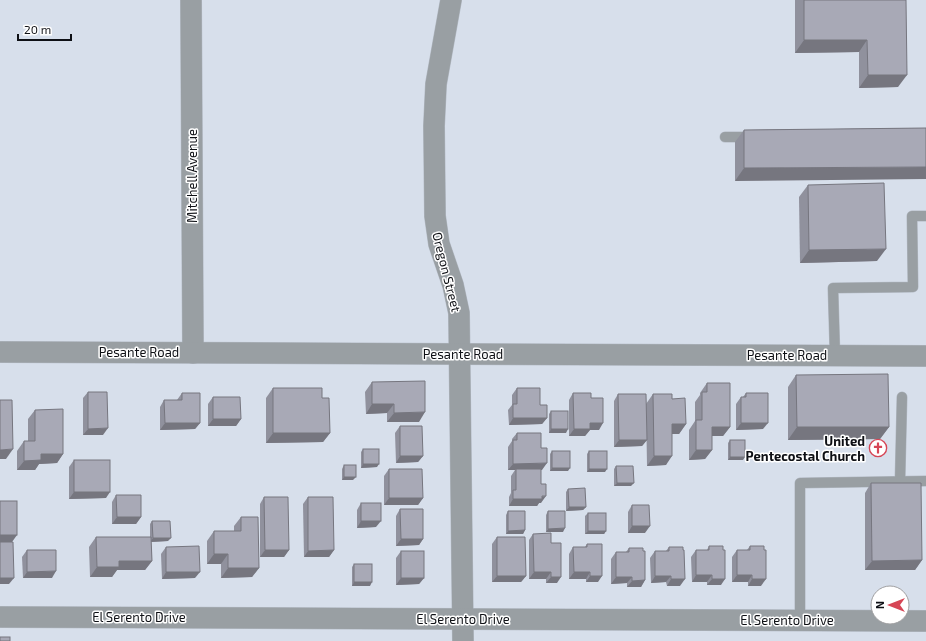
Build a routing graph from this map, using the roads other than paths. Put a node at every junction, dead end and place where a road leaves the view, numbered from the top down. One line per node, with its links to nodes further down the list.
1 (191, 0): 7 (street, Mitchell Avenue)
2 (451, 0): 8 (street, Oregon Street)
3 (725, 137): 4 (lane)
4 (764, 137)
5 (926, 216): 9 (lane)
6 (0, 352): 7 (street, Pesante Road)
7 (194, 353): 8 (street, Pesante Road)
8 (460, 354): 9 (street, Pesante Road); 15 (street, Oregon Street)
9 (835, 356): 10 (street, Pesante Road)
10 (926, 356)
11 (902, 397): 12 (lane)
12 (900, 481): 13 (lane); 16 (lane)
13 (926, 481)
14 (0, 617): 15 (street, El Serento Drive)
15 (463, 619): 16 (street, El Serento Drive); 18 (street, Oregon Street)
16 (800, 620): 17 (street, El Serento Drive)
17 (926, 621)
18 (463, 641)

